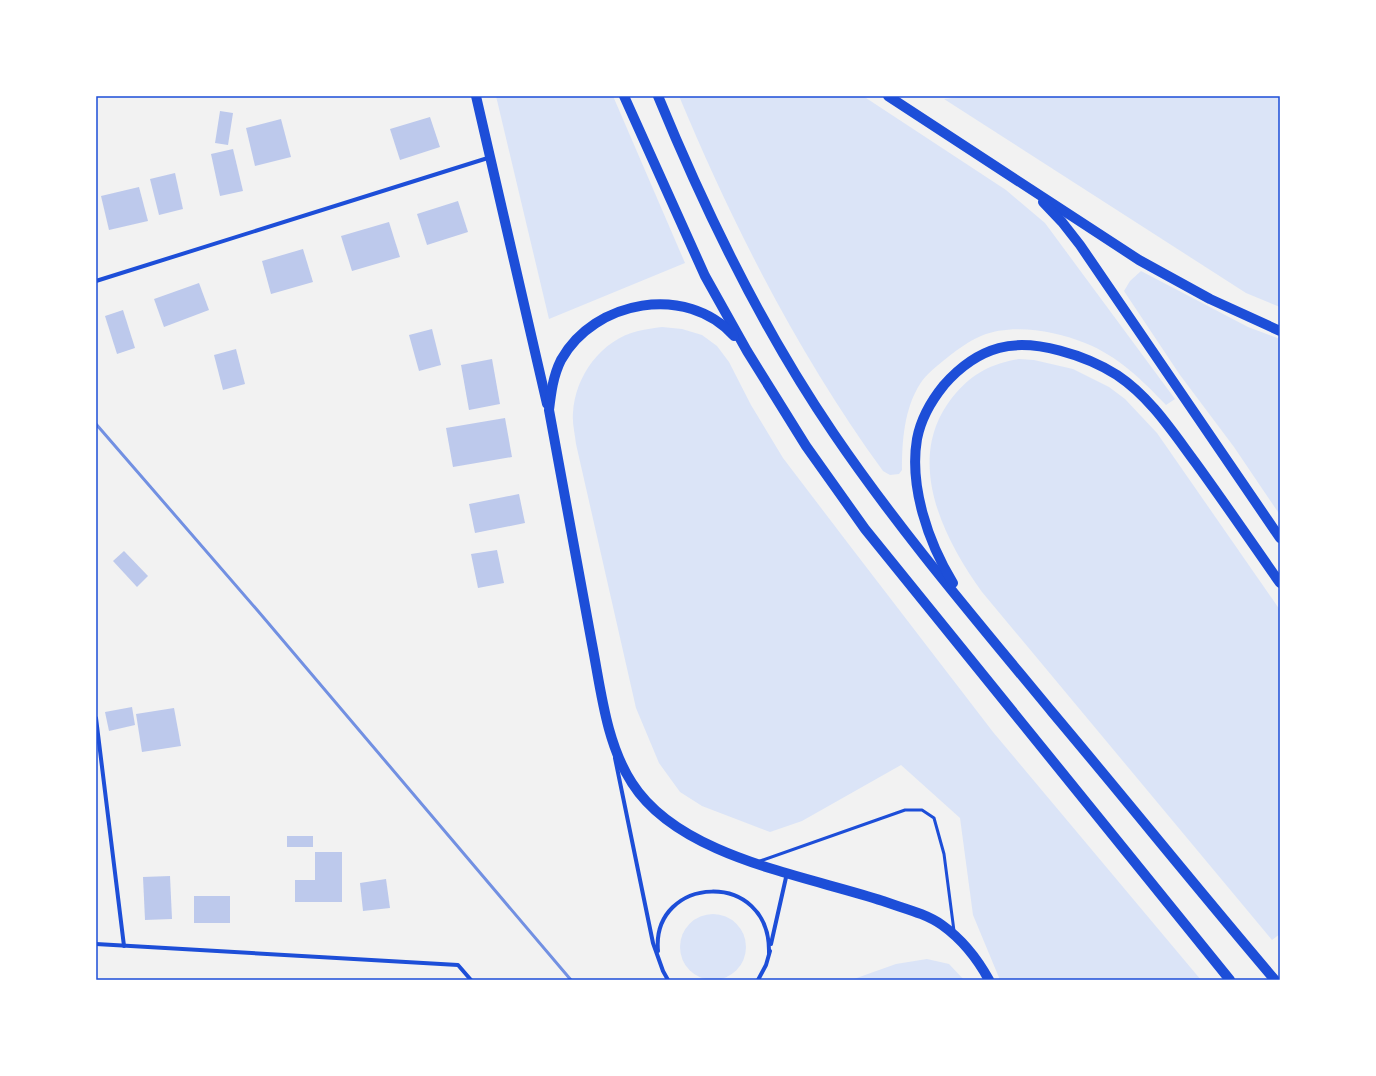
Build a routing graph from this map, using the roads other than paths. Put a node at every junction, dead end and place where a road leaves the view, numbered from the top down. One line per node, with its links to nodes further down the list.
1 (476, 96): 5 (main road)
2 (624, 96): 9 (main road)
3 (658, 96): 13 (main road)
4 (888, 96): 6 (main road)
5 (491, 157): 7 (street); 10 (main road)
6 (1016, 180): 8 (main road); 11 (main road)
7 (96, 281)
8 (1280, 331)
9 (747, 351): 10 (main road); 30 (main road)
10 (549, 410): 14 (main road)
11 (1280, 538)
12 (1280, 583): 13 (main road)
13 (971, 614): 24 (main road)
14 (602, 695): 16 (main road); 22 (street)
15 (96, 718): 20 (street)
16 (755, 863): 17 (main road); 18 (lane)
17 (787, 873): 18 (main road); 21 (street)
18 (954, 934): 29 (main road)
19 (96, 944): 20 (street)
20 (124, 946): 25 (street)
21 (769, 953): 22 (street); 23 (street)
22 (659, 961): 26 (street)
23 (766, 965): 27 (street); 28 (street)
24 (1273, 978)
25 (471, 980)
26 (668, 980)
27 (758, 980)
28 (763, 980)
29 (988, 980)
30 (1230, 980)

